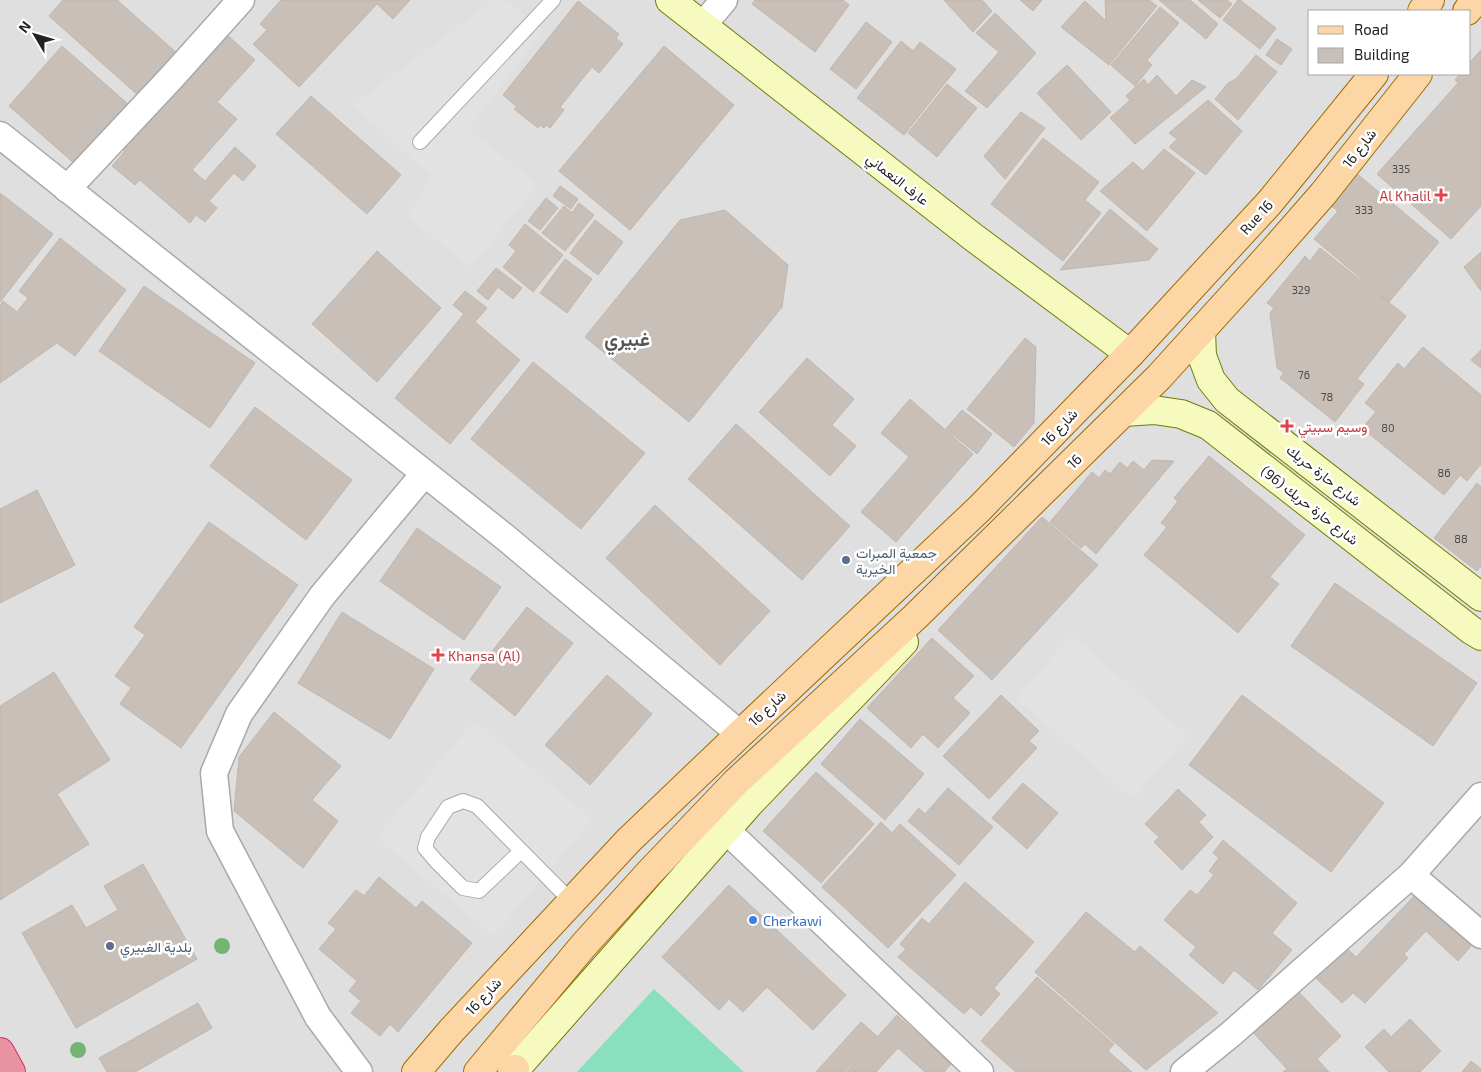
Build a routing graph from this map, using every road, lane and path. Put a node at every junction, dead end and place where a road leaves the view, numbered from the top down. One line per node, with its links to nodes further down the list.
1 (241, 0): 12 (street)
2 (553, 0): 11 (lane)
3 (670, 0): 7 (street, عارف النعماني)
4 (724, 0): 7 (street)
5 (1476, 0): 6 (main road)
6 (1468, 10)
7 (702, 26): 14 (street, عارف النعماني)
8 (1373, 75): 14 (main road, Rue 16)
9 (1417, 75): 13 (main road, شارع 16)
10 (0, 135): 12 (street)
11 (420, 142)
12 (67, 189): 17 (street)
13 (1202, 331): 15 (main road, شارع 16); 18 (street, شارع حارة حريك)
14 (1130, 354): 23 (main road, شارع 16)
15 (1159, 377): 16 (main road, 16)
16 (1124, 412): 19 (street, شارع حارة حريك (96)); 20 (main road, 16)
17 (424, 474): 23 (street); 35 (street)
18 (1361, 503): 19 (street); 21 (street, شارع حارة حريك)
19 (1340, 528): 22 (street, شارع حارة حريك (96))
20 (989, 544): 25 (street); 38 (main road, 16)
21 (1481, 597)
22 (1481, 636)
23 (740, 734): 28 (main road, شارع 16)
24 (1481, 796): 27 (street)
25 (726, 830): 33 (street); 39 (street)
26 (521, 851): 26 (lane); 28 (lane)
27 (1411, 875): 29 (street); 32 (street)
28 (571, 901): 30 (main road, شارع 16)
29 (1481, 936)
30 (451, 1031): 36 (main road, شارع 16); 37 (main road)
31 (0, 1052): 34 (highway)
32 (1195, 1069)
33 (513, 1071)
34 (12, 1072)
35 (359, 1072)
36 (416, 1072)
37 (442, 1072)
38 (478, 1072)
39 (980, 1072)

